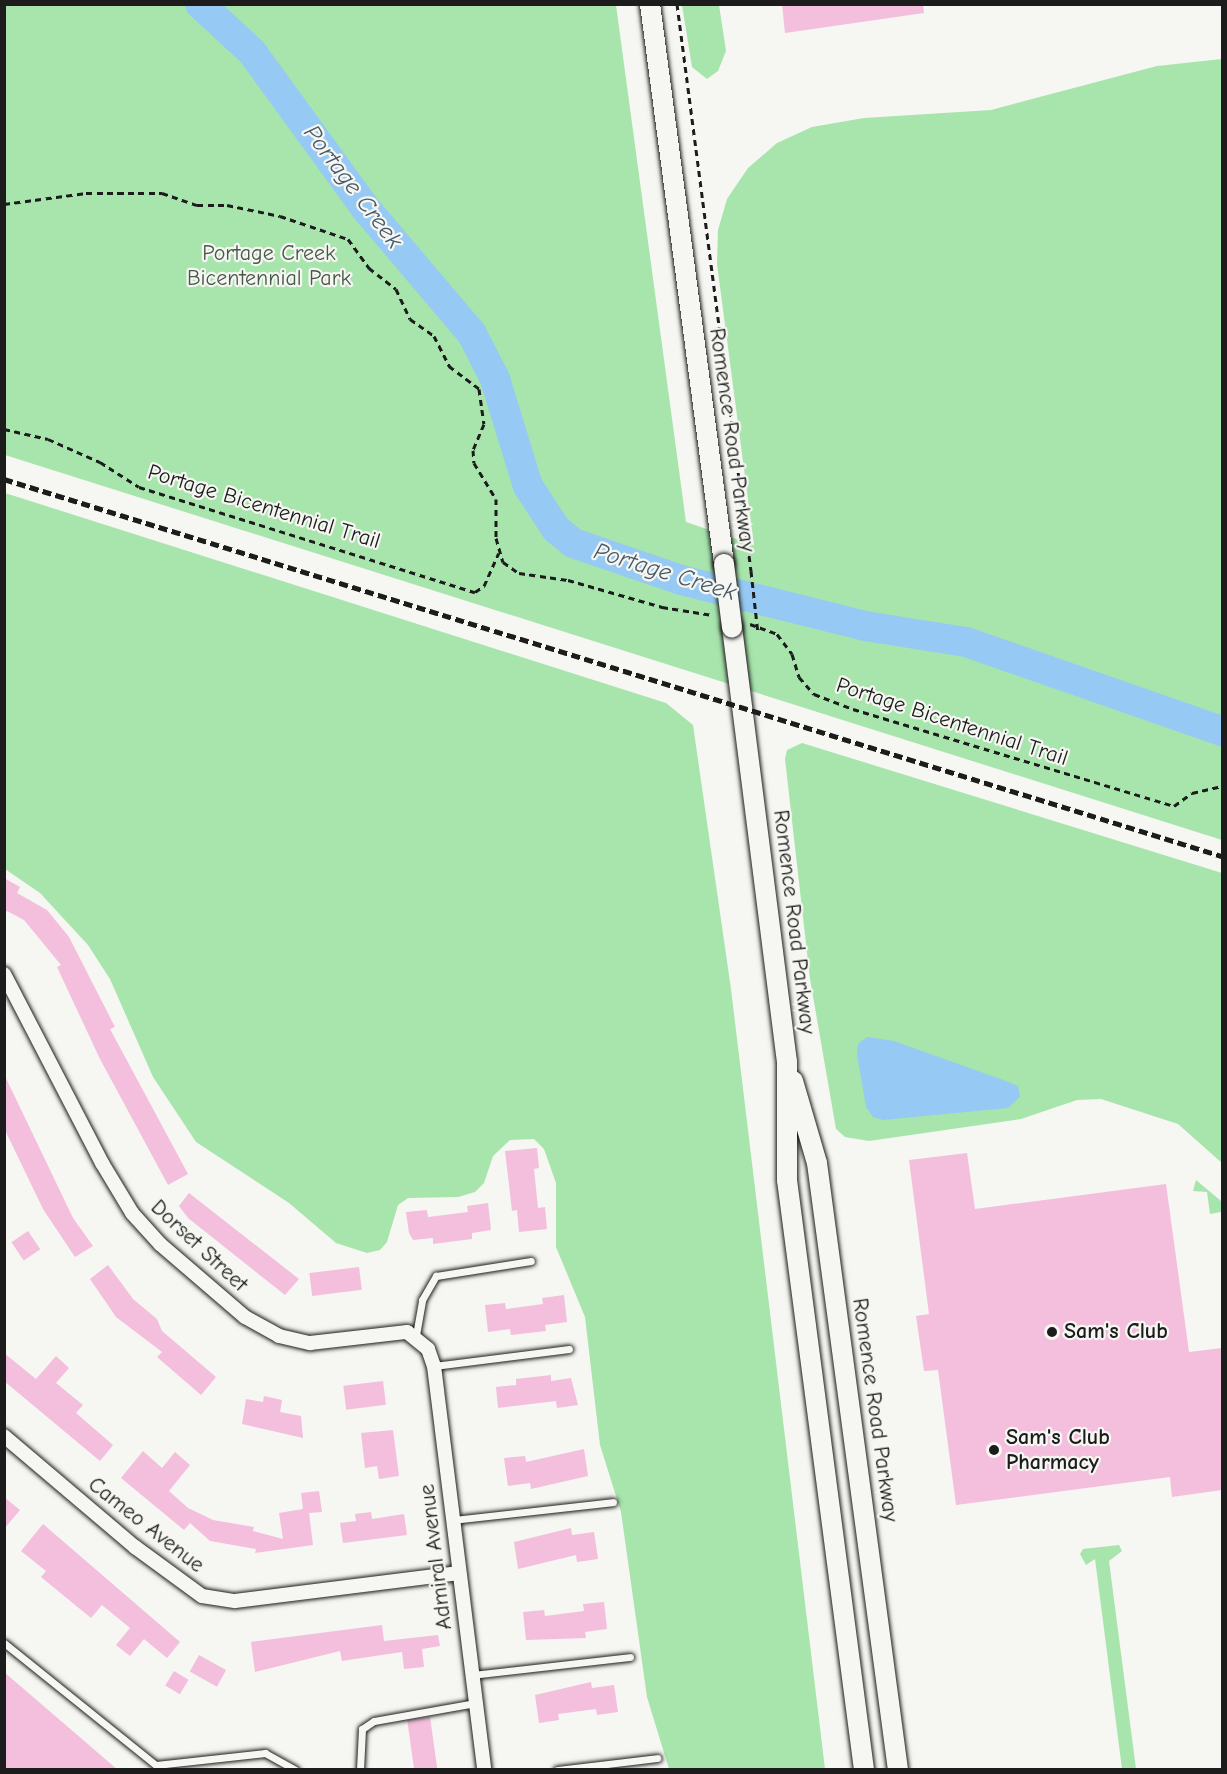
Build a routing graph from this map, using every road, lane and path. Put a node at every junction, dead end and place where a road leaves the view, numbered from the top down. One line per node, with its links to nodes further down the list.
1 (650, 4): 6 (street, Romence Road Parkway, bridge)
2 (677, 4): 7 (path, bridge)
3 (4, 204): 5 (path, Portage Bicentennial Trail)
4 (4, 429): 5 (path, Portage Bicentennial Trail)
5 (499, 554): 6 (path, Portage Bicentennial Trail)
6 (732, 622): 8 (path, Portage Bicentennial Trail); 10 (street, Romence Road Parkway)
7 (758, 633)
8 (1222, 786)
9 (4, 974): 12 (street, Dorset Street)
10 (788, 1061): 19 (street, Romence Road Parkway); 20 (street, Romence Road Parkway)
11 (531, 1261): 12 (lane)
12 (420, 1339): 14 (street, Admiral Avenue)
13 (569, 1349): 14 (lane)
14 (434, 1366): 17 (street, Admiral Avenue)
15 (4, 1436): 18 (street, Cameo Avenue)
16 (613, 1502): 17 (lane)
17 (453, 1520): 18 (street, Admiral Avenue)
18 (459, 1573): 23 (street, Admiral Avenue)
19 (876, 1600): 20 (street); 31 (street, Romence Road Parkway)
20 (842, 1605): 30 (street, Romence Road Parkway)
21 (4, 1643): 26 (lane)
22 (630, 1657): 23 (lane)
23 (472, 1675): 24 (street, Admiral Avenue)
24 (475, 1703): 27 (lane); 28 (street, Admiral Avenue)
25 (657, 1758): 29 (lane)
26 (296, 1770)
27 (360, 1770)
28 (484, 1770)
29 (557, 1770)
30 (864, 1770)
31 (898, 1770)

